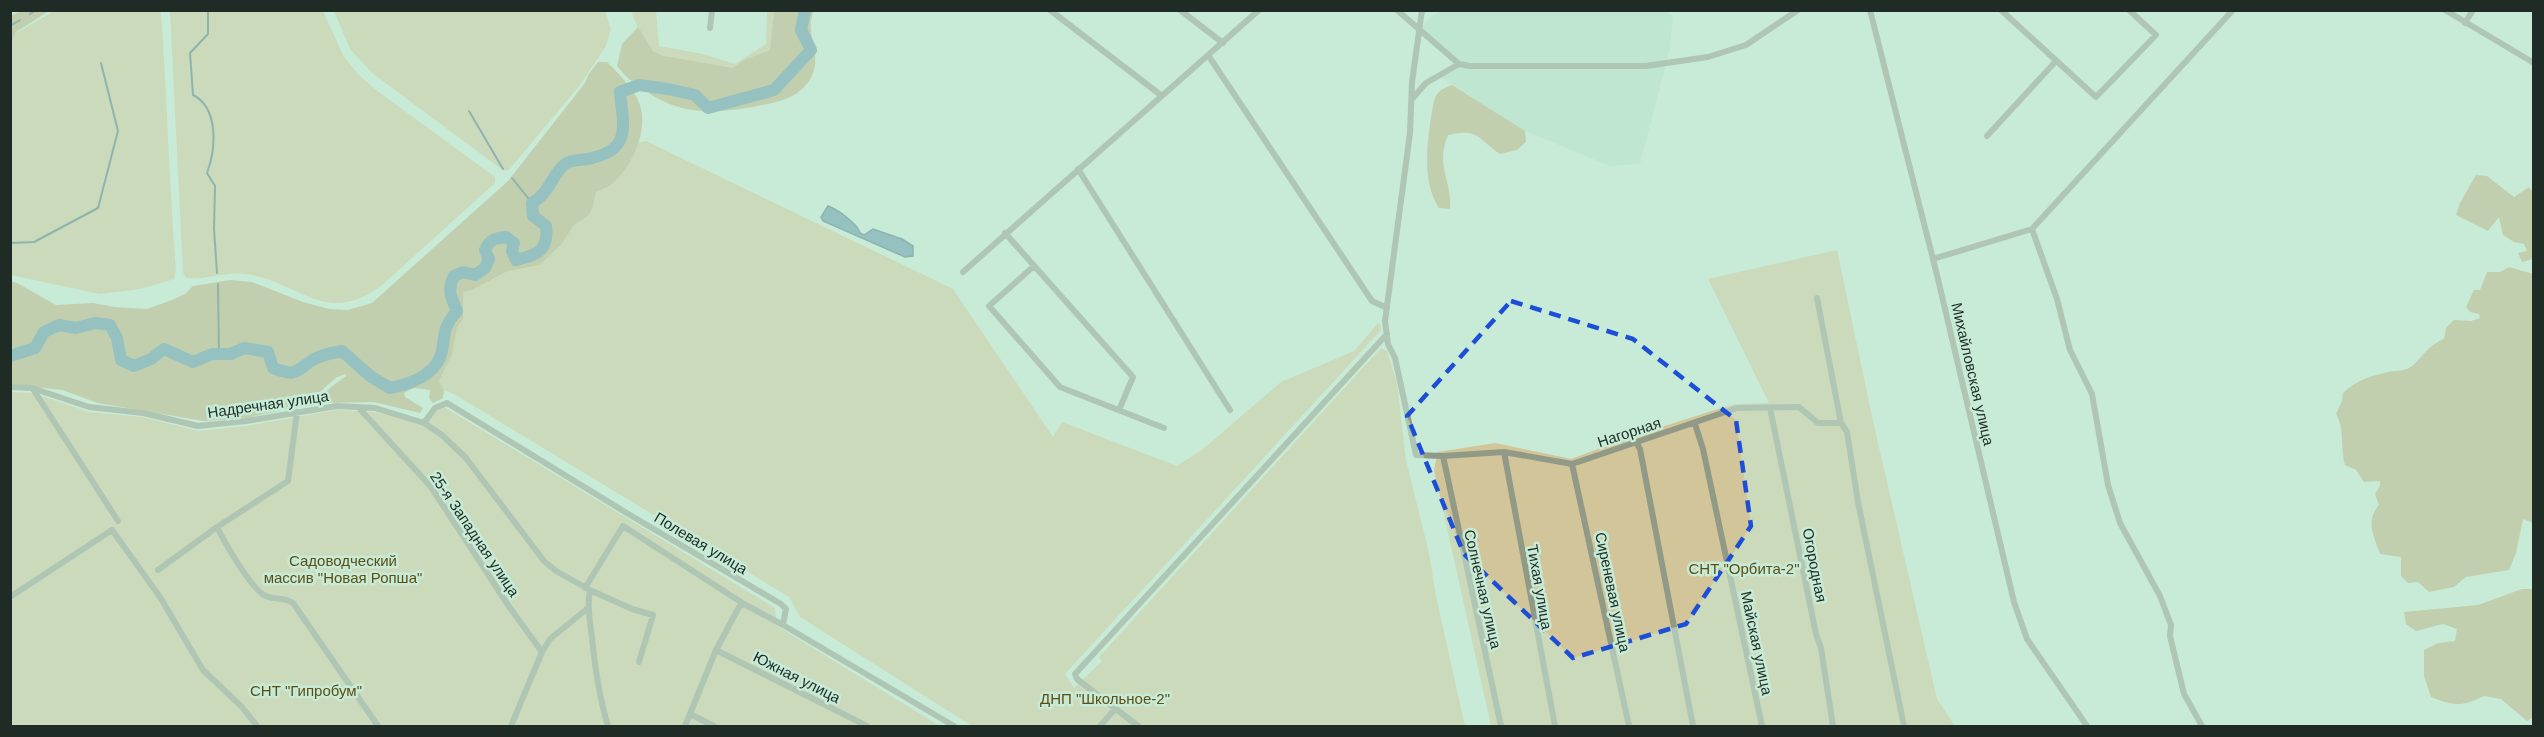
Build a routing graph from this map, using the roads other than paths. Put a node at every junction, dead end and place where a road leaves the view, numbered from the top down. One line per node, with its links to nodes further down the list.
1 (712, 10): 15 (street)
2 (1050, 10): 22 (street)
3 (1180, 10): 17 (street)
4 (1260, 10): 17 (street)
5 (1397, 10): 16 (street)
6 (1422, 10): 16 (street)
7 (1798, 10): 21 (street)
8 (1870, 10): 28 (street, Михайловская улица)
9 (2001, 10): 19 (street)
10 (2129, 10): 19 (street)
11 (2234, 10): 26 (street)
12 (2445, 10): 14 (street)
13 (2473, 10): 14 (street)
14 (2465, 23): 20 (street)
15 (710, 28)
16 (1420, 30): 21 (street); 23 (street)
17 (1223, 43): 18 (street)
18 (1208, 56): 22 (street); 32 (street)
19 (2056, 61): 24 (street)
20 (2533, 62)
21 (1459, 64): 23 (street)
22 (1162, 96): 25 (street)
23 (1412, 99): 32 (street)
24 (1987, 136)
25 (1078, 169): 27 (street); 39 (street)
26 (2032, 229): 28 (street); 80 (street)
27 (1005, 233): 29 (street); 30 (street)
28 (1933, 259): 79 (street, Михайловская улица)
29 (1034, 266): 38 (street); 38 (street)
30 (963, 272)
31 (1817, 298): 42 (street)
32 (1387, 308): 33 (street)
33 (1387, 334): 47 (street, Нагорная); 60 (street)
34 (10, 387): 35 (street, Надречная улица)
35 (32, 388): 40 (street, Надречная улица); 49 (street)
36 (359, 407): 40 (street, Надречная улица); 41 (street, Надречная улица); 58 (street, 25-я Западная улица)
37 (1770, 408): 42 (street, Нагорная); 43 (street, Нагорная); 77 (street, Огородная)
38 (1119, 410): 44 (street)
39 (1230, 410)
40 (297, 412): 50 (street)
41 (424, 423): 52 (street, Надречная улица); 56 (street, Полевая улица)
42 (1841, 423): 78 (street)
43 (1695, 424): 45 (street, Нагорная); 76 (street, Майская улица)
44 (1164, 428)
45 (1636, 442): 48 (street, Нагорная); 75 (street)
46 (1504, 452): 47 (street, Нагорная); 48 (street, Нагорная); 73 (street, Тихая улица)
47 (1443, 456): 72 (street, Солнечная улица)
48 (1572, 464): 74 (street, Сиреневая улица)
49 (118, 522)
50 (217, 527): 51 (street); 63 (street)
51 (158, 570)
52 (587, 589): 54 (street); 55 (street); 59 (street, Надречная улица)
53 (10, 597): 62 (street)
54 (744, 604): 56 (street); 57 (street)
55 (588, 608): 58 (street); 65 (street)
56 (783, 625): 69 (street)
57 (716, 650): 61 (street); 68 (street, Южная улица)
58 (542, 652): 64 (street)
59 (639, 662)
60 (1115, 709): 70 (street); 71 (street)
61 (690, 714): 66 (street); 67 (street)
62 (257, 726)
63 (378, 726)
64 (510, 726)
65 (608, 726)
66 (685, 726)
67 (714, 726)
68 (867, 726)
69 (954, 726)
70 (1100, 726)
71 (1138, 726)
72 (1501, 726)
73 (1555, 726)
74 (1629, 726)
75 (1693, 726)
76 (1762, 726)
77 (1833, 726)
78 (1904, 726)
79 (2087, 726)
80 (2202, 726)

